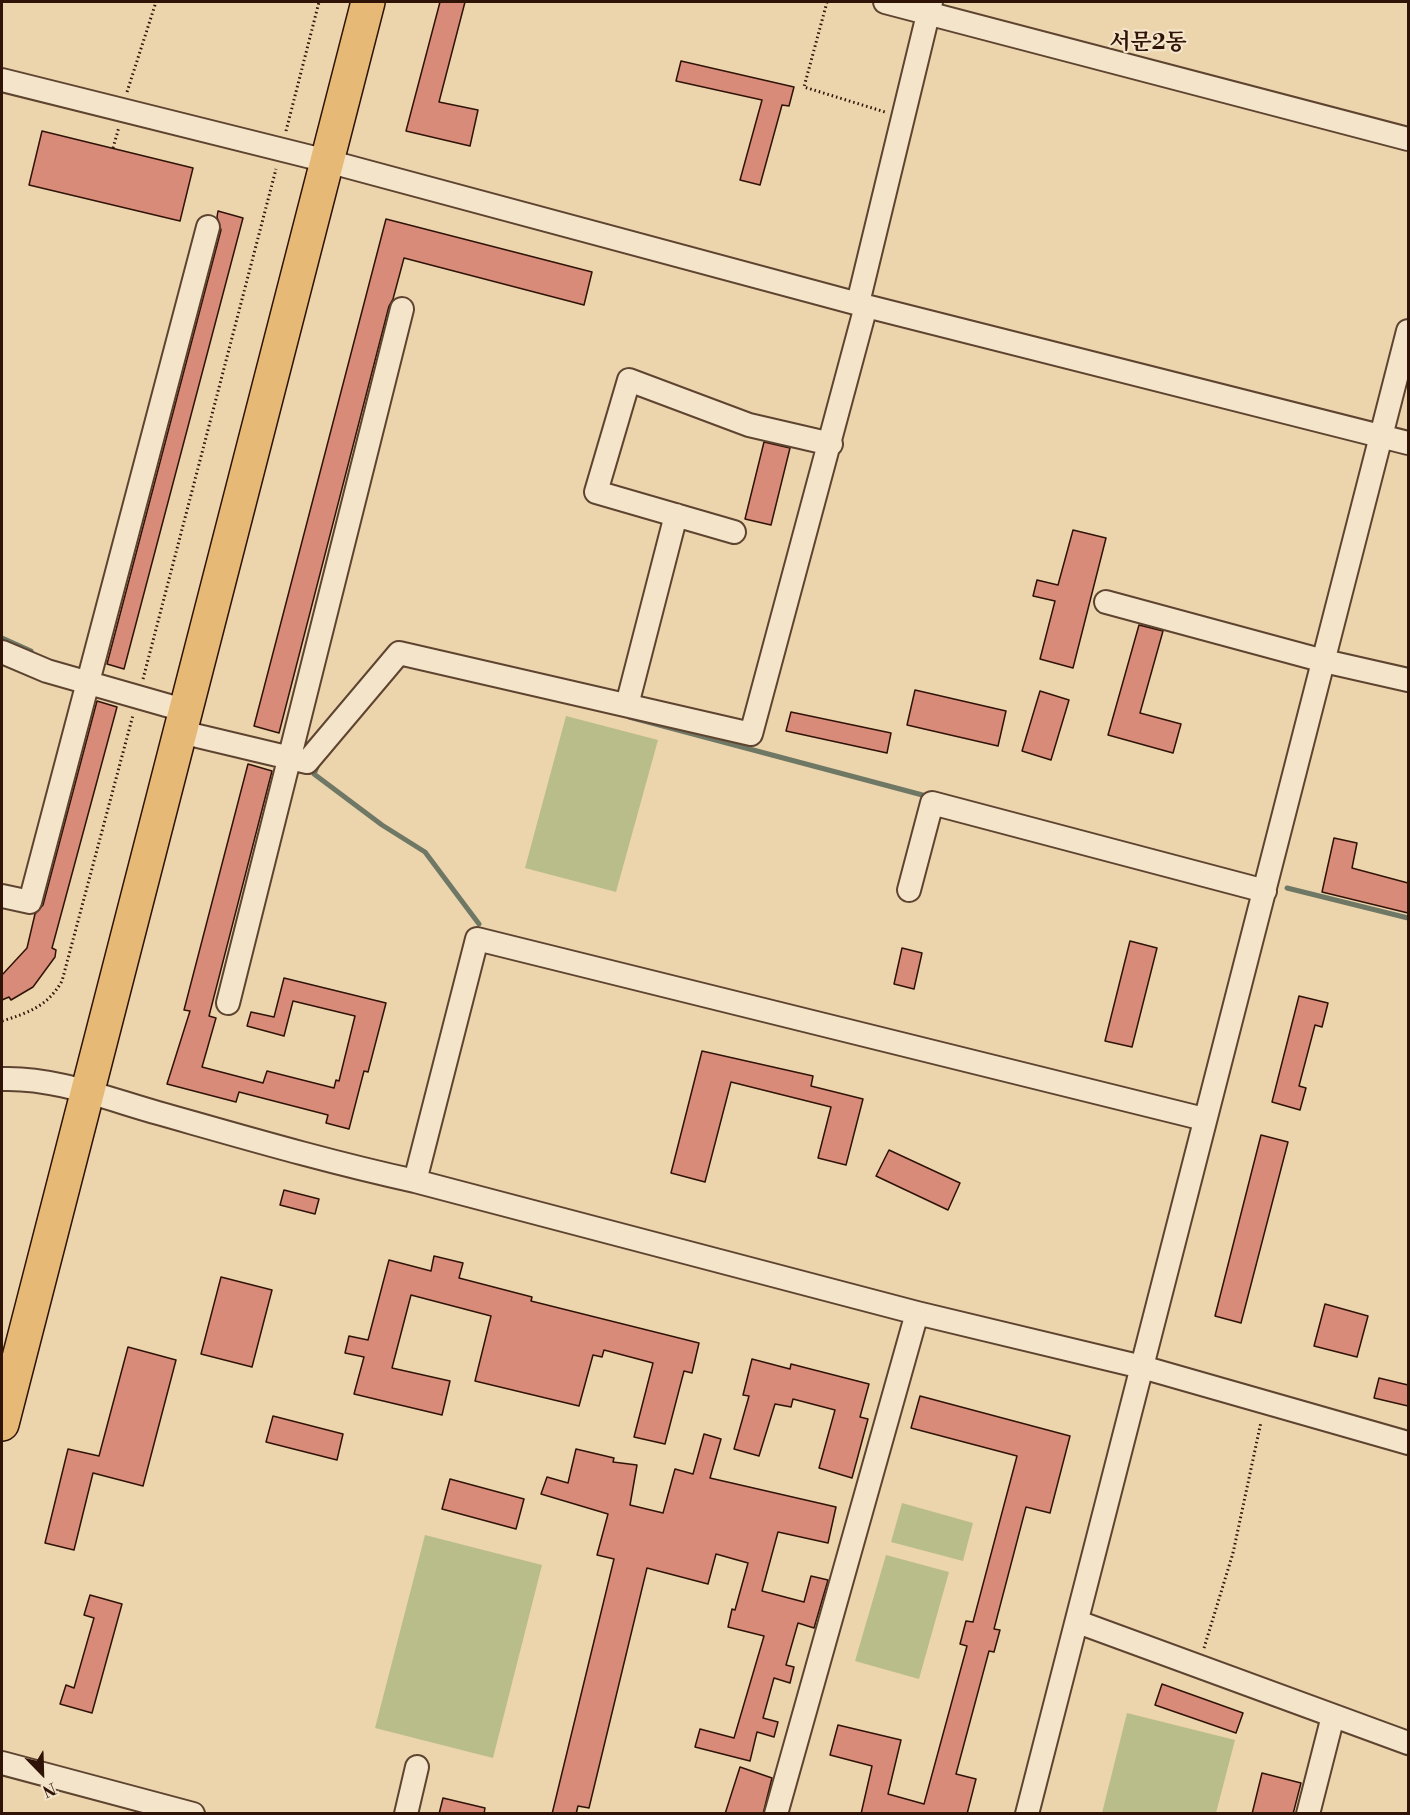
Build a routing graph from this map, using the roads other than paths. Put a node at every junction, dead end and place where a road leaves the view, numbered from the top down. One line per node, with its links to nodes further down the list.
1 (368, 2): 6 (highway)
2 (885, 2): 3 (street)
3 (930, 7): 5 (street); 8 (street)
4 (2, 80): 6 (street)
5 (1408, 139)
6 (327, 161): 8 (street); 22 (highway)
7 (208, 227): 20 (street)
8 (862, 304): 11 (street); 13 (street)
9 (402, 309): 23 (street)
10 (1408, 331): 11 (street)
11 (1380, 436): 12 (street); 18 (street)
12 (1408, 443)
13 (831, 444): 14 (street); 21 (street)
14 (676, 515): 15 (street); 21 (street)
15 (734, 532)
16 (1106, 602): 18 (street)
17 (2, 652): 20 (street)
18 (1324, 661): 19 (street); 25 (street)
19 (1408, 680)
20 (88, 684): 22 (street); 26 (street)
21 (627, 705): 23 (street)
22 (184, 721): 23 (street); 29 (highway)
23 (291, 758): 27 (street)
24 (909, 890): 25 (street)
25 (1265, 891): 30 (street)
26 (2, 896)
27 (228, 1004)
28 (2, 1079): 29 (street)
29 (87, 1093): 31 (street); 34 (highway)
30 (1204, 1119): 31 (street); 33 (street)
31 (415, 1181): 32 (street)
32 (916, 1313): 33 (street); 43 (street)
33 (1142, 1367): 35 (street); 36 (street)
34 (2, 1424)
35 (1408, 1443)
36 (1078, 1622): 37 (street); 44 (street)
37 (1333, 1716): 38 (street); 45 (street)
38 (1408, 1743)
39 (2, 1763): 41 (street)
40 (417, 1767): 42 (street)
41 (193, 1814)
42 (406, 1814)
43 (776, 1814)
44 (1027, 1814)
45 (1308, 1814)

